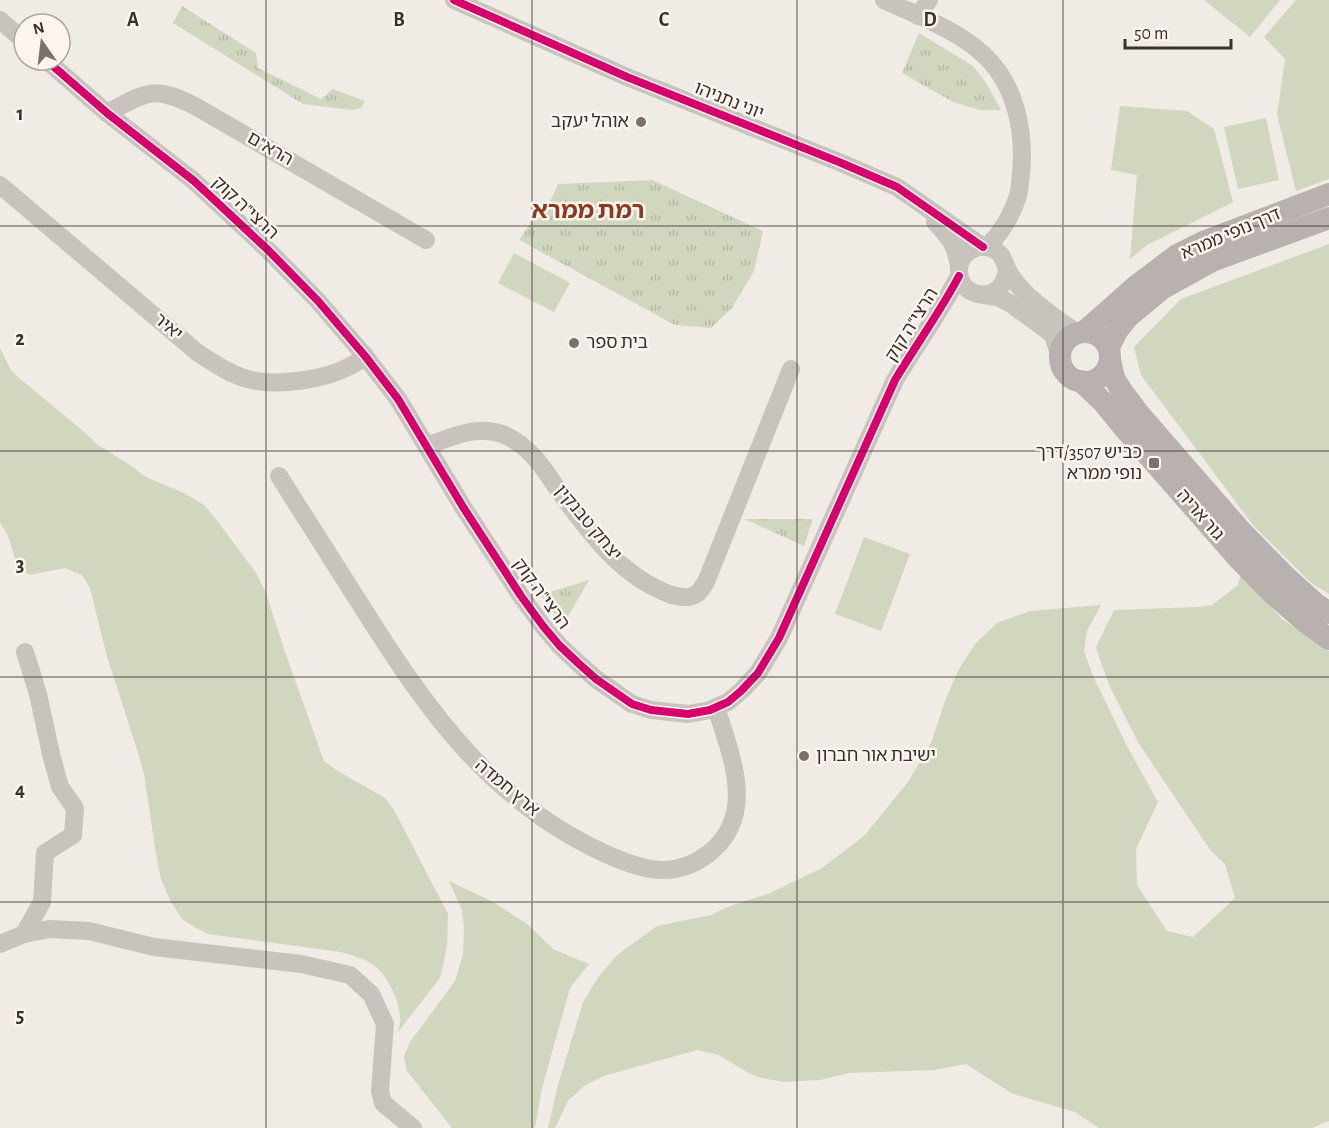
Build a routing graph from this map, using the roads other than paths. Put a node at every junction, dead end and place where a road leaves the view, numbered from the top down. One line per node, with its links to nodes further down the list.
1 (454, 0): 11 (street, יוני נתניהו)
2 (884, 0): 4 (street)
3 (929, 0): 4 (street)
4 (918, 16): 13 (street)
5 (0, 20): 6 (street)
6 (12, 30)
7 (60, 72): 8 (street, הרצי"ה קוק)
8 (108, 113): 14 (street, הרא"ם); 22 (street, הרצי"ה קוק)
9 (0, 185): 22 (street, יאיר)
10 (1329, 194): 20 (main road, דרך נופי ממרא)
11 (914, 199): 15 (street, יוני נתניהו); 17 (street, יוני נתניהו)
12 (1329, 218): 21 (main road, דרך נופי ממרא)
13 (1006, 221): 15 (street); 16 (street)
14 (426, 240)
15 (985, 247): 16 (street); 17 (street)
16 (1006, 264): 18 (street); 20 (street)
17 (959, 271): 18 (street); 19 (street, הרצי"ה קוק)
18 (978, 294): 19 (street, הרצי"ה קוק); 23 (street)
19 (930, 325): 31 (street, הרצי"ה קוק)
20 (1081, 333): 21 (main road); 23 (main road)
21 (1109, 353): 25 (main road); 28 (main road, גור אריה)
22 (365, 356): 26 (street, הרצי"ה קוק)
23 (1060, 357): 25 (main road)
24 (791, 369): 26 (street, יצחק טבנקין)
25 (1081, 381): 29 (main road, גור אריה)
26 (427, 446): 31 (street, הרצי"ה קוק)
27 (279, 476): 31 (street, ארץ חמדה)
28 (1329, 613)
29 (1329, 639)
30 (25, 652): 32 (street)
31 (716, 707)
32 (24, 934): 33 (street); 34 (street)
33 (0, 944)
34 (413, 1128)

